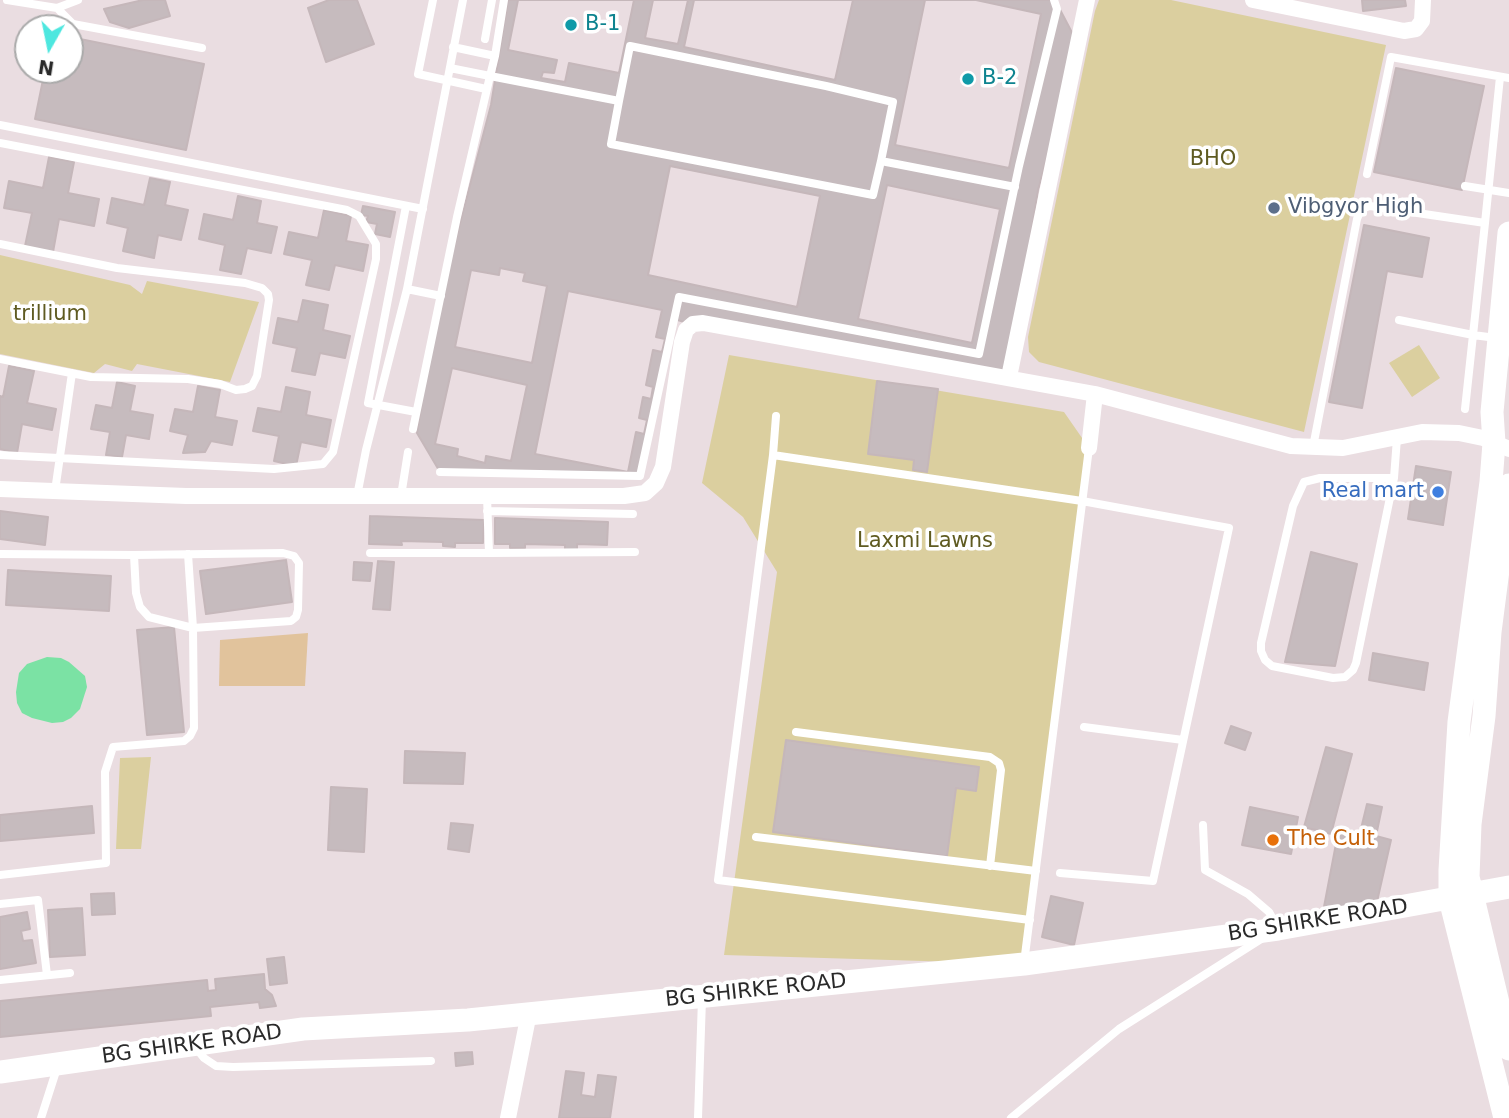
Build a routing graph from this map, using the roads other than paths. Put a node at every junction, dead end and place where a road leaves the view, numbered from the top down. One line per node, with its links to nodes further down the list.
1 (7, 0): 11 (lane)
2 (78, 0): 12 (lane)
3 (433, 0): 20 (lane)
4 (463, 0): 14 (lane)
5 (492, 0): 13 (lane)
6 (504, 0): 16 (lane)
7 (1054, 0): 28 (lane)
8 (1087, 0): 43 (street)
9 (1253, 0): 10 (street)
10 (1423, 0)
11 (22, 1): 12 (lane)
12 (57, 8): 15 (lane)
13 (485, 39)
14 (453, 47): 16 (lane); 17 (lane)
15 (202, 48)
16 (495, 56): 18 (lane)
17 (450, 68): 18 (lane); 20 (lane)
18 (490, 76): 21 (lane); 22 (lane)
19 (1505, 78): 26 (lane); 29 (lane)
20 (448, 80): 21 (lane); 32 (lane)
21 (486, 89): 37 (lane)
22 (619, 101): 25 (lane); 25 (lane)
23 (0, 125): 31 (lane)
24 (0, 143): 57 (lane)
25 (881, 161): 28 (lane)
26 (1367, 174)
27 (1465, 186): 29 (lane)
28 (1015, 187): 58 (lane)
29 (1488, 190): 30 (lane); 33 (lane)
30 (1509, 193)
31 (406, 206): 32 (lane); 45 (lane)
32 (423, 209): 36 (lane)
33 (1485, 223): 39 (lane); 52 (lane)
34 (1509, 233): 40 (street)
35 (0, 244): 42 (lane)
36 (407, 289): 37 (lane); 45 (lane)
37 (440, 296): 47 (lane)
38 (1398, 320): 39 (lane)
39 (1473, 335): 40 (lane); 46 (lane)
40 (1499, 339): 51 (street)
41 (0, 359): 42 (lane)
42 (72, 373): 57 (lane)
43 (1009, 377): 44 (street); 66 (street)
44 (1096, 394): 52 (street); 53 (street)
45 (379, 404): 47 (lane); 63 (lane)
46 (1465, 410)
47 (416, 412): 49 (lane)
48 (776, 416): 56 (lane)
49 (413, 429)
50 (1397, 438): 51 (street); 52 (street); 59 (lane)
51 (1502, 446): 85 (street)
52 (1313, 447)
53 (1089, 448): 65 (lane)
54 (408, 452): 64 (lane)
55 (0, 455): 57 (lane)
56 (773, 455): 65 (lane); 87 (lane)
57 (60, 457): 62 (lane)
58 (440, 472)
59 (1394, 478): 59 (lane)
60 (1509, 485): 85 (street)
61 (0, 489): 62 (street)
62 (55, 491): 63 (street)
63 (357, 496): 64 (street)
64 (401, 496): 66 (street)
65 (1082, 501): 77 (lane); 81 (lane)
66 (487, 504): 67 (lane); 71 (lane)
67 (633, 514)
68 (635, 552): 71 (lane)
69 (370, 553): 71 (lane)
70 (0, 554): 72 (lane)
71 (489, 554)
72 (134, 555): 73 (lane); 74 (lane)
73 (188, 555): 74 (lane); 74 (lane)
74 (193, 628): 83 (lane)
75 (1084, 727): 77 (lane)
76 (796, 732): 80 (lane)
77 (1183, 740): 82 (lane)
78 (1203, 825): 88 (lane)
79 (757, 837): 80 (lane)
80 (990, 866): 81 (lane)
81 (1036, 872): 87 (lane)
82 (1060, 873)
83 (0, 874)
84 (1509, 887): 85 (street, BG SHIRKE ROAD)
85 (1461, 897): 88 (street, BG SHIRKE ROAD); 96 (street); 104 (street)
86 (0, 904): 91 (lane)
87 (1030, 920): 89 (lane)
88 (1278, 929): 89 (street, BG SHIRKE ROAD); 103 (lane)
89 (1024, 964): 93 (street, BG SHIRKE ROAD)
90 (70, 973): 91 (lane)
91 (47, 975): 92 (lane)
92 (0, 980)
93 (702, 996): 94 (street, BG SHIRKE ROAD); 102 (lane)
94 (529, 1013): 95 (street, BG SHIRKE ROAD); 101 (street)
95 (195, 1046): 97 (lane); 98 (street, BG SHIRKE ROAD)
96 (1509, 1049)
97 (431, 1061)
98 (58, 1062): 99 (street, BG SHIRKE ROAD); 100 (lane)
99 (0, 1072)
100 (41, 1118)
101 (508, 1118)
102 (698, 1118)
103 (1011, 1118)
104 (1505, 1118)

